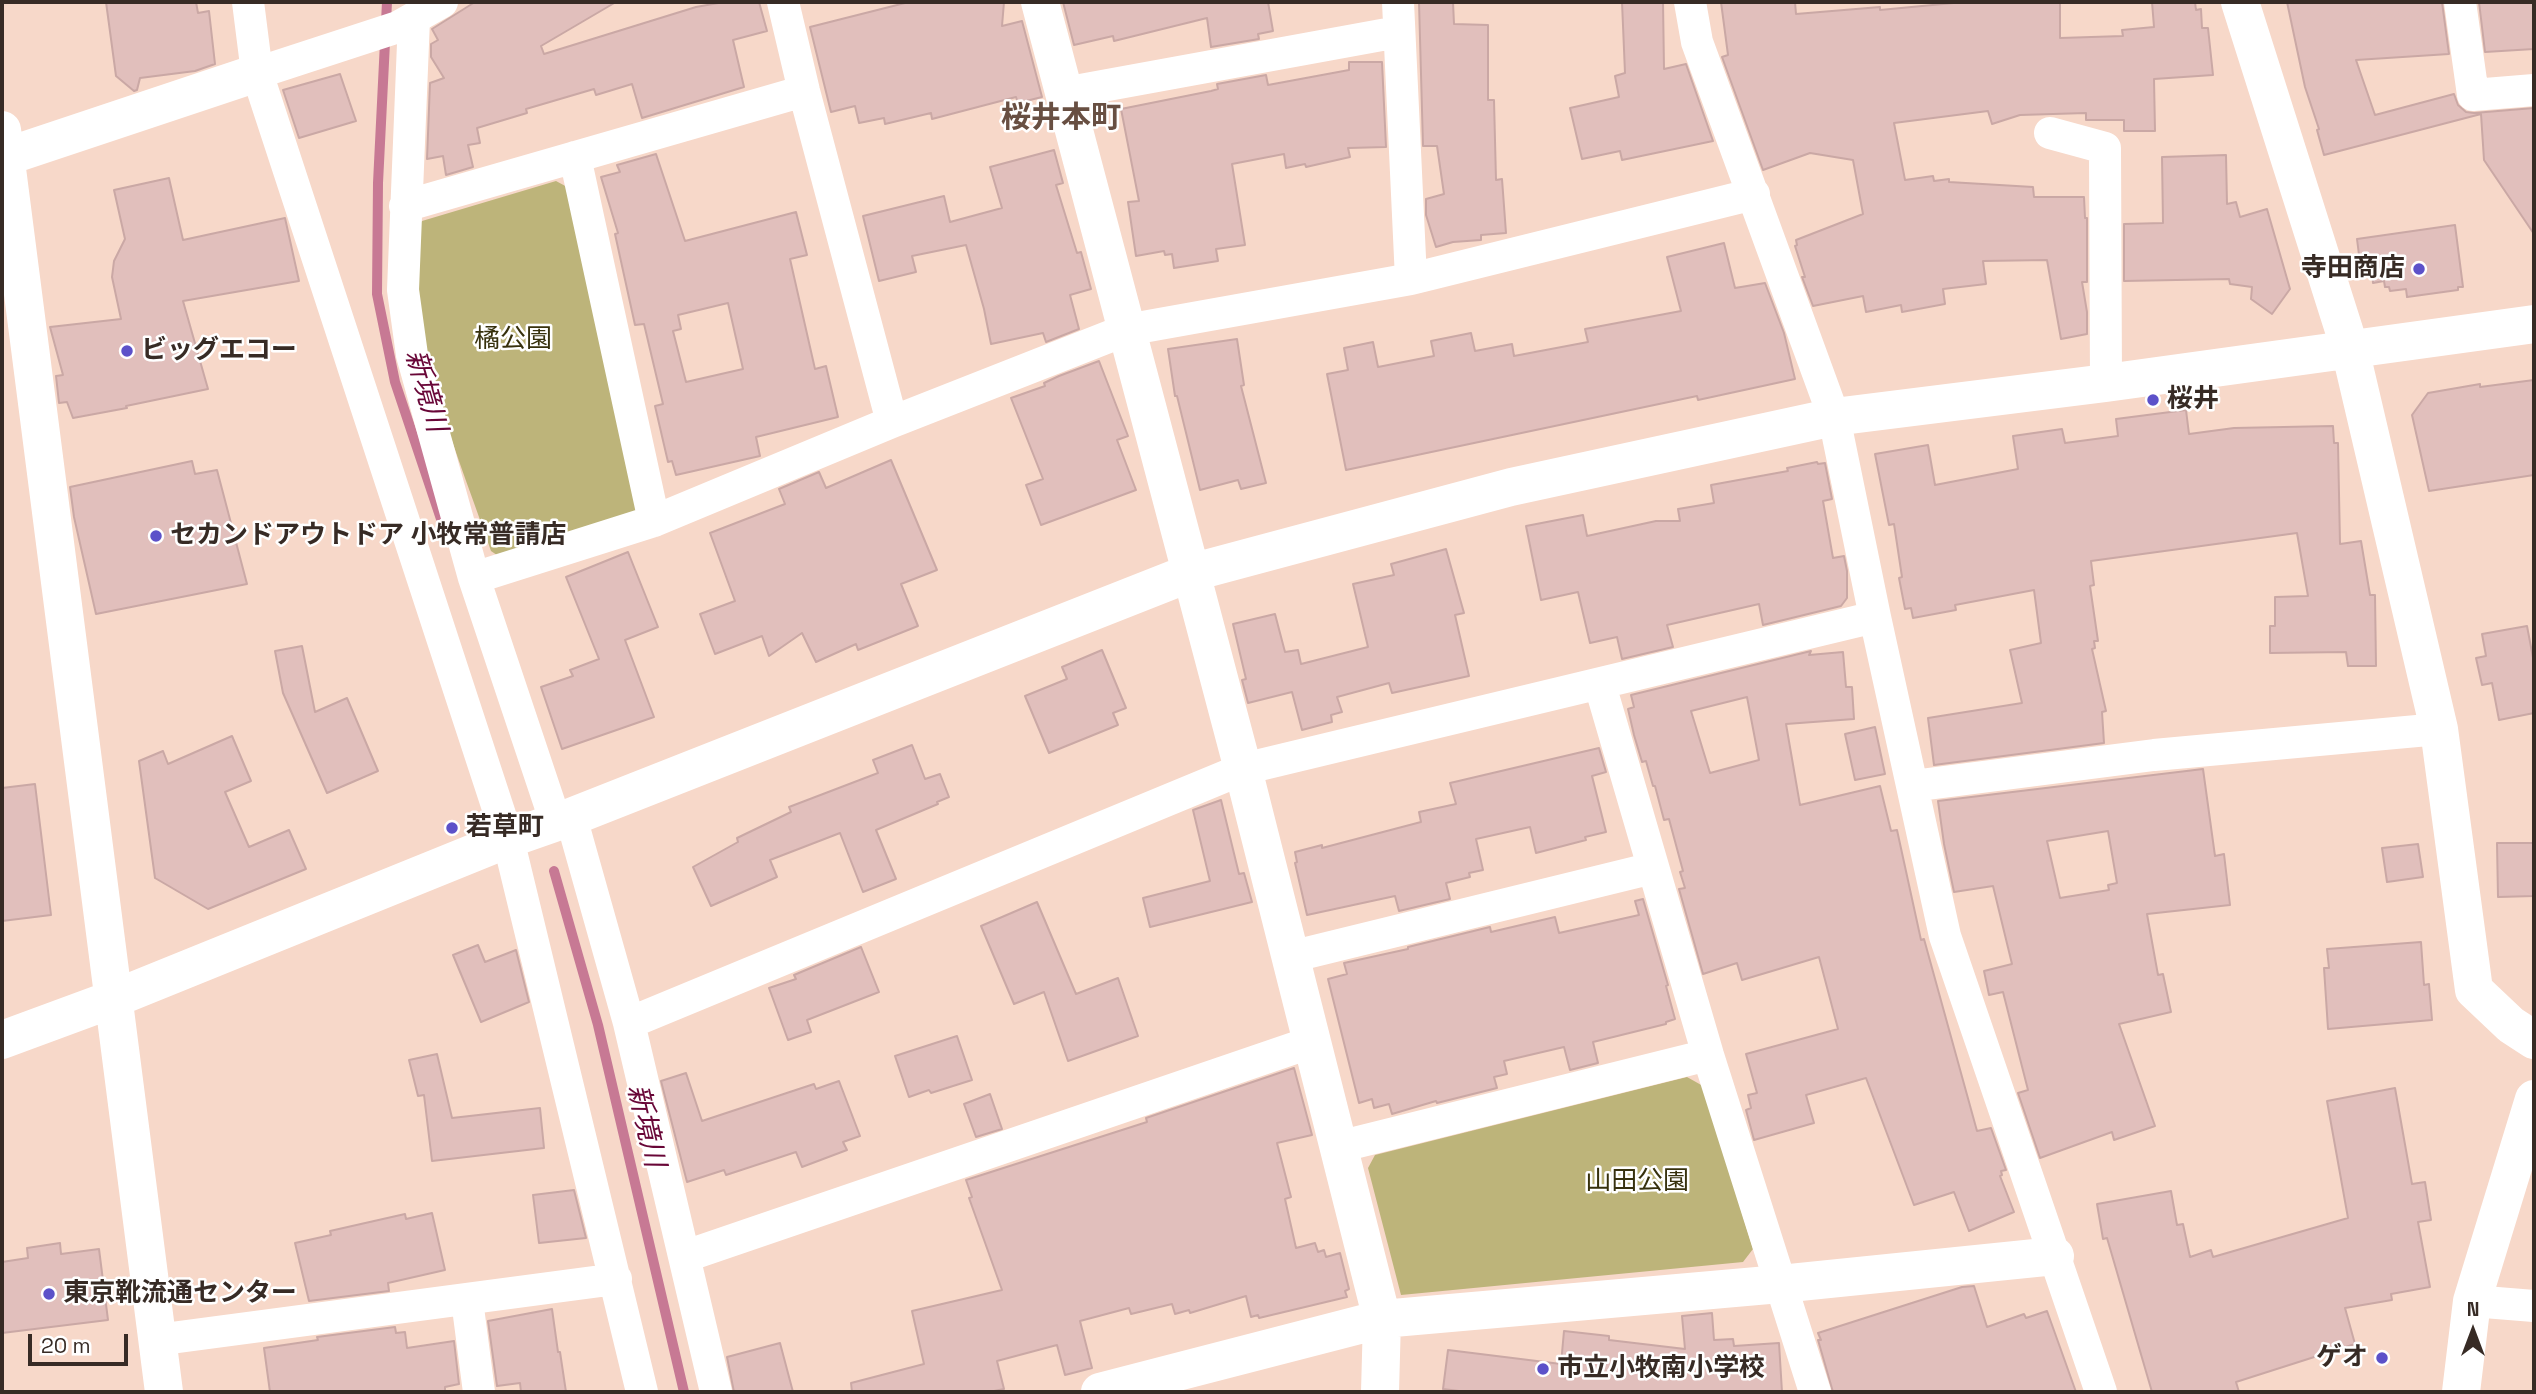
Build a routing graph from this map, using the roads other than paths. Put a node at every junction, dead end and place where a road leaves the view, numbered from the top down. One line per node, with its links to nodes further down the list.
1 (248, 2): 10 (street)
2 (442, 2): 9 (street)
3 (783, 2): 12 (street)
4 (1040, 2): 13 (street)
5 (1690, 2): 17 (street)
6 (2241, 2): 22 (street)
7 (2460, 2): 11 (street)
8 (1398, 17): 13 (street); 19 (street)
9 (395, 27): 10 (street); 18 (street)
10 (257, 73): 15 (street); 35 (street)
11 (2534, 90)
12 (804, 91): 16 (street); 25 (street)
13 (1064, 93): 21 (street)
14 (2050, 133): 23 (street)
15 (3, 148): 38 (street)
16 (575, 157): 18 (street); 26 (street)
17 (1754, 194): 19 (street); 24 (street)
18 (405, 206): 28 (street)
19 (1411, 279): 21 (street)
20 (2534, 324): 22 (street)
21 (1126, 330): 25 (street); 27 (street)
22 (2350, 349): 23 (street); 31 (street)
23 (2106, 383): 24 (street)
24 (1834, 417): 27 (street); 29 (street)
25 (892, 422): 26 (street)
26 (654, 521): 28 (street)
27 (1189, 573): 32 (street); 34 (street)
28 (474, 578): 34 (street)
29 (1875, 617): 30 (street); 33 (street)
30 (1600, 685): 32 (street); 36 (street)
31 (2439, 729): 33 (street); 41 (street)
32 (1242, 769): 37 (street); 39 (street)
33 (1912, 786): 47 (street)
34 (563, 820): 35 (street); 39 (street)
35 (508, 839): 38 (street); 48 (street)
36 (1653, 868): 37 (street); 43 (street)
37 (1290, 957): 42 (street)
38 (113, 999): 40 (street); 54 (street)
39 (629, 1023): 46 (street)
40 (2, 1040)
41 (2534, 1040)
42 (1312, 1042): 45 (street); 46 (street)
43 (1708, 1055): 45 (street); 49 (street)
44 (2534, 1099): 51 (street)
45 (1338, 1147): 53 (street)
46 (686, 1256): 58 (street)
47 (2054, 1256): 49 (street); 62 (street)
48 (616, 1279): 50 (street); 57 (street)
49 (1780, 1284): 53 (street); 61 (street)
50 (467, 1300): 54 (street); 56 (street)
51 (2472, 1301): 52 (street); 63 (street)
52 (2534, 1307)
53 (1382, 1319): 59 (street); 60 (street)
54 (156, 1339): 55 (street)
55 (163, 1392)
56 (479, 1392)
57 (642, 1392)
58 (716, 1392)
59 (1100, 1392)
60 (1380, 1392)
61 (1815, 1392)
62 (2101, 1392)
63 (2461, 1392)

